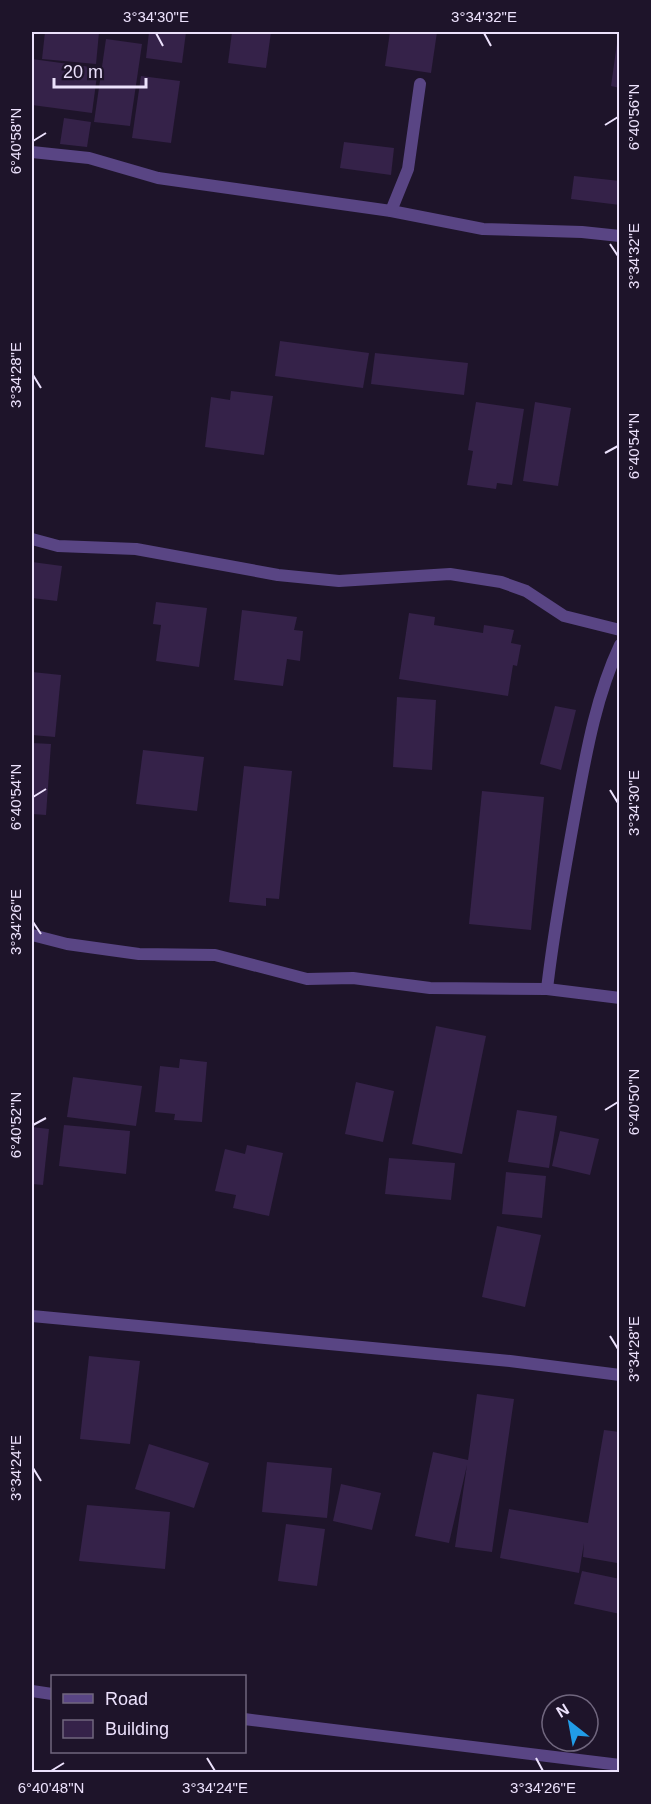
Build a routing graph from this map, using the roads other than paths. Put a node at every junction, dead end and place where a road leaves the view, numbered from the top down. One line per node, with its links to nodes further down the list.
1 (420, 84): 3 (street)
2 (32, 152): 3 (street)
3 (391, 211): 4 (street)
4 (620, 236)
5 (32, 539): 6 (street)
6 (620, 630)
7 (620, 645): 9 (street)
8 (32, 935): 9 (street)
9 (547, 989): 10 (street)
10 (620, 998)
11 (32, 1316): 12 (street)
12 (620, 1375)
13 (32, 1691): 14 (street)
14 (51, 1694)
15 (246, 1719): 16 (street)
16 (620, 1765)

